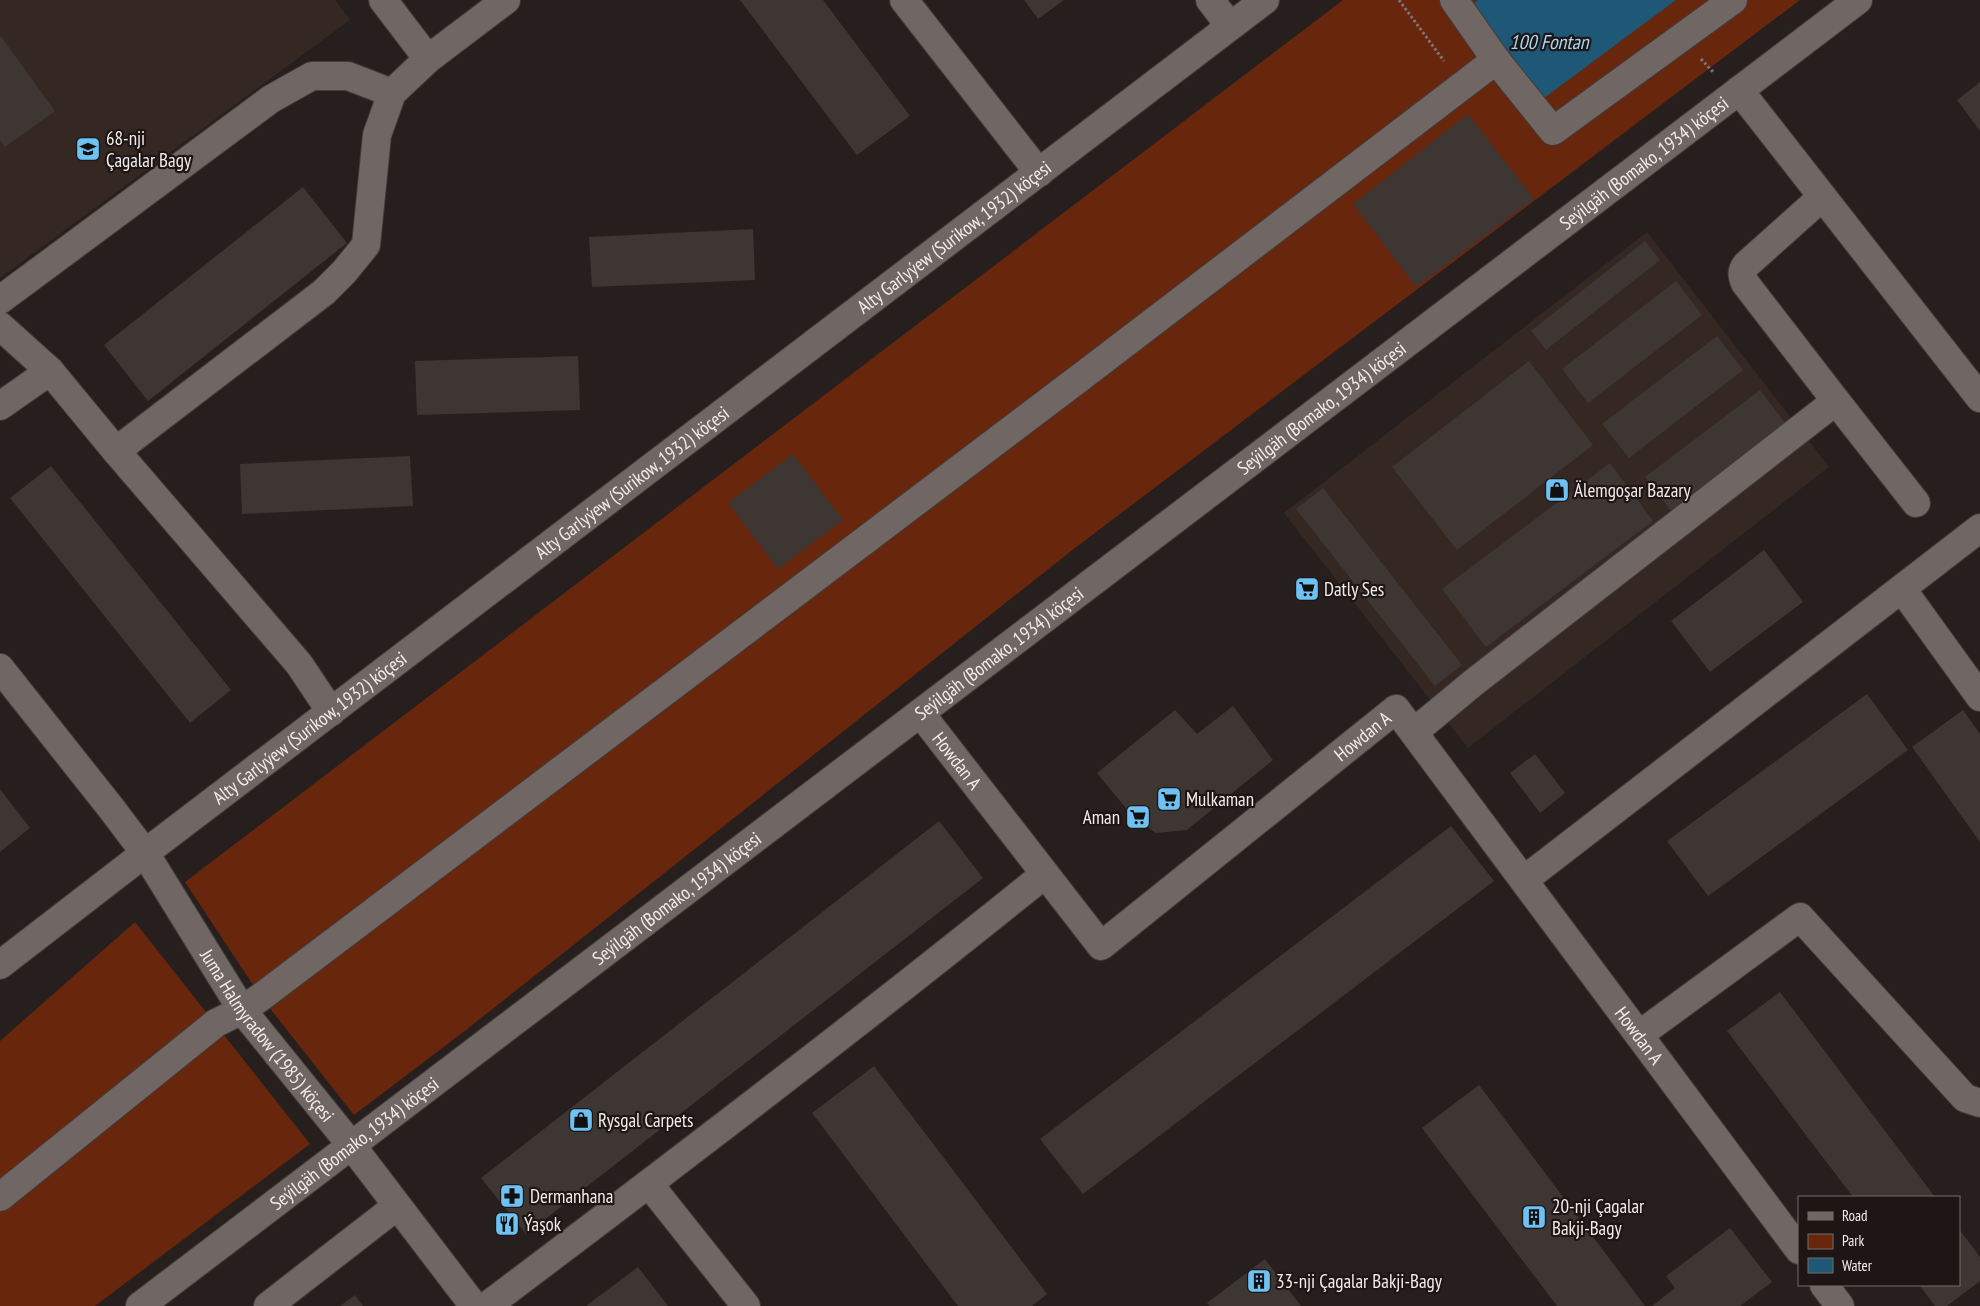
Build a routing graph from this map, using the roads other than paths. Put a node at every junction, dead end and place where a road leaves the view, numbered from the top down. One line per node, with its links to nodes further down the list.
1 (383, 0): 10 (street)
2 (506, 0): 10 (street)
3 (904, 0): 14 (street)
4 (1210, 0): 9 (street)
5 (1265, 0): 9 (street, Alty Garlyýew (Surikow, 1932) köçesi)
6 (1454, 0): 11 (street)
7 (1733, 0): 11 (street)
8 (1858, 0): 13 (street, Seýilgäh (Bomako, 1934) köçesi)
9 (1230, 26): 14 (street, Alty Garlyýew (Surikow, 1932) köçesi)
10 (428, 59): 12 (street)
11 (1496, 60): 35 (street)
12 (392, 93): 16 (street); 22 (street)
13 (1736, 93): 15 (street); 29 (street, Seýilgäh (Bomako, 1934) köçesi)
14 (1039, 173): 28 (street, Alty Garlyýew (Surikow, 1932) köçesi)
15 (1822, 197): 19 (street); 20 (street)
16 (0, 300)
17 (0, 326): 18 (street)
18 (50, 372): 21 (street); 22 (street)
19 (1980, 398)
20 (1836, 401): 23 (street); 30 (street)
21 (0, 406)
22 (116, 451): 28 (street)
23 (1916, 502)
24 (1980, 528): 25 (street)
25 (1902, 588): 27 (street); 33 (street)
26 (0, 668): 31 (street, Juma Halmyradow (1985) köçesi)
27 (1980, 697)
28 (332, 712): 31 (street, Alty Garlyýew (Surikow, 1932) köçesi)
29 (922, 714): 32 (street, Howdan A); 38 (street, Seýilgäh (Bomako, 1934) köçesi)
30 (1414, 732): 32 (street, Howdan A); 33 (street, Howdan A)
31 (144, 853): 34 (street, Alty Garlyýew (Surikow, 1932) köçesi); 35 (street, Juma Halmyradow (1985) köçesi)
32 (1045, 874): 39 (street)
33 (1524, 880): 36 (street, Howdan A)
34 (0, 965)
35 (242, 1010): 38 (street, Juma Halmyradow (1985) köçesi); 40 (street)
36 (1639, 1035): 37 (street); 42 (street, Howdan A)
37 (1980, 1102)
38 (352, 1146): 41 (street, Juma Halmyradow (1985) köçesi); 44 (street, Seýilgäh (Bomako, 1934) köçesi)
39 (649, 1184): 47 (street); 48 (street)
40 (0, 1197)
41 (397, 1206): 45 (street); 46 (street, Juma Halmyradow (1985) köçesi)
42 (1798, 1249)
43 (1825, 1286): 49 (street)
44 (140, 1306)
45 (268, 1306)
46 (474, 1306)
47 (486, 1306)
48 (746, 1306)
49 (1840, 1306)

